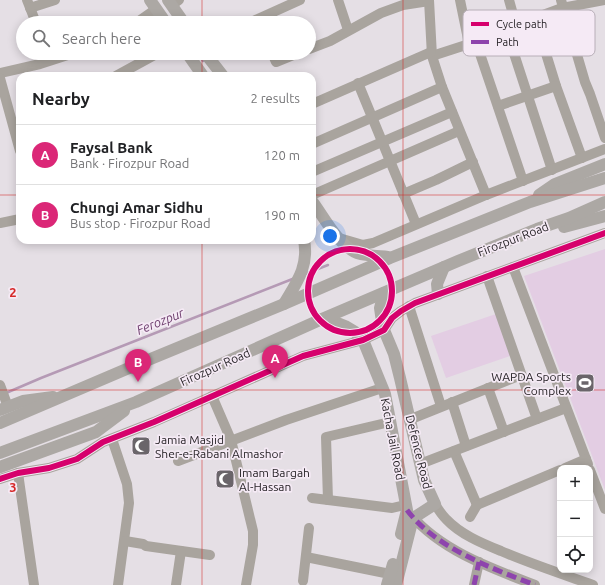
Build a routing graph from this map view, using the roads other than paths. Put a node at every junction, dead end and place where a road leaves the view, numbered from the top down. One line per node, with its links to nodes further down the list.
1 (55, 0): 9 (street)
2 (300, 0): 19 (street)
3 (338, 0): 20 (street)
4 (460, 0): 14 (street)
5 (509, 0): 12 (street)
6 (604, 0): 11 (street)
7 (429, 1): 20 (street); 23 (street)
8 (173, 2): 18 (main road)
9 (29, 4): 15 (street)
10 (153, 4): 16 (street); 17 (main road)
11 (562, 4): 13 (street)
12 (512, 10)
13 (550, 10)
14 (463, 11)
15 (33, 16)
16 (142, 16)
17 (161, 16)
18 (180, 16)
19 (266, 16)
20 (348, 30): 22 (street)
21 (463, 45): 23 (street)
22 (316, 46)
23 (431, 54): 37 (street); 39 (street)
24 (477, 56): 42 (street)
25 (515, 56): 40 (street)
26 (547, 56): 38 (street)
27 (578, 56): 47 (street)
28 (37, 60): 35 (street)
29 (145, 60): 32 (street)
30 (192, 60): 33 (main road)
31 (210, 60): 34 (main road)
32 (123, 72)
33 (199, 72)
34 (220, 72)
35 (0, 73)
36 (0, 78): 46 (street)
37 (358, 83): 41 (street); 44 (street)
38 (556, 86): 40 (street); 51 (street)
39 (442, 87): 43 (street); 44 (street)
40 (528, 95): 42 (street); 56 (street)
41 (316, 102)
42 (498, 106): 58 (street)
43 (452, 112): 45 (street); 48 (street)
44 (373, 118): 48 (street); 49 (street)
45 (459, 131): 52 (street); 53 (street)
46 (16, 136)
47 (605, 138)
48 (383, 141): 52 (street); 55 (street)
49 (316, 142)
50 (605, 149): 51 (street)
51 (582, 158): 56 (street)
52 (391, 161): 59 (street); 60 (street)
53 (473, 162): 60 (street); 61 (street)
54 (605, 164): 62 (main road)
55 (316, 170)
56 (552, 170): 58 (street)
57 (605, 178): 62 (main road)
58 (523, 181): 61 (street)
59 (316, 193)
60 (403, 194): 68 (street)
61 (486, 195): 68 (street)
62 (530, 202): 73 (main road)
63 (605, 202): 69 (main road, Firozpur Road)
64 (316, 206): 71 (main road)
65 (605, 216): 69 (main road)
66 (16, 220): 67 (street)
67 (0, 223)
68 (416, 224): 71 (street)
69 (537, 229): 75 (main road, Firozpur Road)
70 (605, 233): 74 (street)
71 (339, 238): 73 (main road)
72 (304, 244): 79 (main road)
73 (390, 258): 79 (main road)
74 (513, 266): 76 (street); 94 (street)
75 (444, 268): 77 (main road, Firozpur Road); 78 (main road)
76 (487, 276): 78 (street); 84 (street)
77 (384, 293): 81 (main road, Firozpur Road); 82 (main road, Defence Road)
78 (438, 294): 80 (street)
79 (284, 304): 88 (main road)
80 (409, 306): 82 (street); 92 (street)
81 (322, 319): 83 (main road); 90 (main road, Firozpur Road)
82 (384, 330): 83 (street); 95 (main road, Defence Road)
83 (363, 340): 86 (main road, Kacha Jail Road); 89 (street)
84 (521, 375): 87 (street); 96 (street)
85 (0, 385): 93 (street)
86 (382, 388): 97 (main road, Kacha Jail Road); 101 (street)
87 (488, 388): 91 (street); 99 (street)
88 (68, 395): 93 (main road); 98 (main road)
89 (212, 396): 100 (street); 101 (street)
90 (136, 402): 104 (main road, Firozpur Road); 108 (main road)
91 (452, 402): 92 (street); 102 (street)
92 (441, 406): 95 (street)
93 (4, 408)
94 (566, 408): 96 (street); 107 (street)
95 (410, 418): 106 (main road, Defence Road)
96 (537, 419): 99 (street)
97 (390, 422): 114 (street); 118 (main road, Kacha Jail Road)
98 (0, 423)
99 (504, 432): 102 (street)
100 (112, 438): 110 (street); 121 (street)
101 (231, 440): 105 (street); 132 (street)
102 (466, 446): 103 (street)
103 (454, 451): 106 (street); 116 (street)
104 (0, 453)
105 (178, 461)
106 (420, 464): 115 (main road, Defence Road)
107 (588, 465)
108 (0, 467)
109 (557, 471): 116 (street)
110 (18, 473): 111 (street); 129 (street)
111 (0, 479)
112 (593, 479): 117 (street)
113 (312, 498): 114 (street)
114 (328, 500): 118 (street)
115 (434, 504): 118 (main road); 136 (street, Defence Road)
116 (477, 505): 119 (street)
117 (605, 509)
118 (409, 511): 125 (street); 126 (main road, Kacha Jail Road); 133 (main road)
119 (470, 517)
120 (309, 528): 124 (street)
121 (125, 541): 122 (street); 130 (street)
122 (181, 551): 123 (street); 131 (street)
123 (210, 555)
124 (306, 557): 126 (street); 127 (street)
125 (479, 562): 128 (street); 134 (street)
126 (389, 579)
127 (303, 581)
128 (516, 581): 135 (street)
129 (34, 585)
130 (118, 585)
131 (176, 585)
132 (246, 585)
133 (396, 585)
134 (474, 585)
135 (535, 585)
136 (593, 585)

